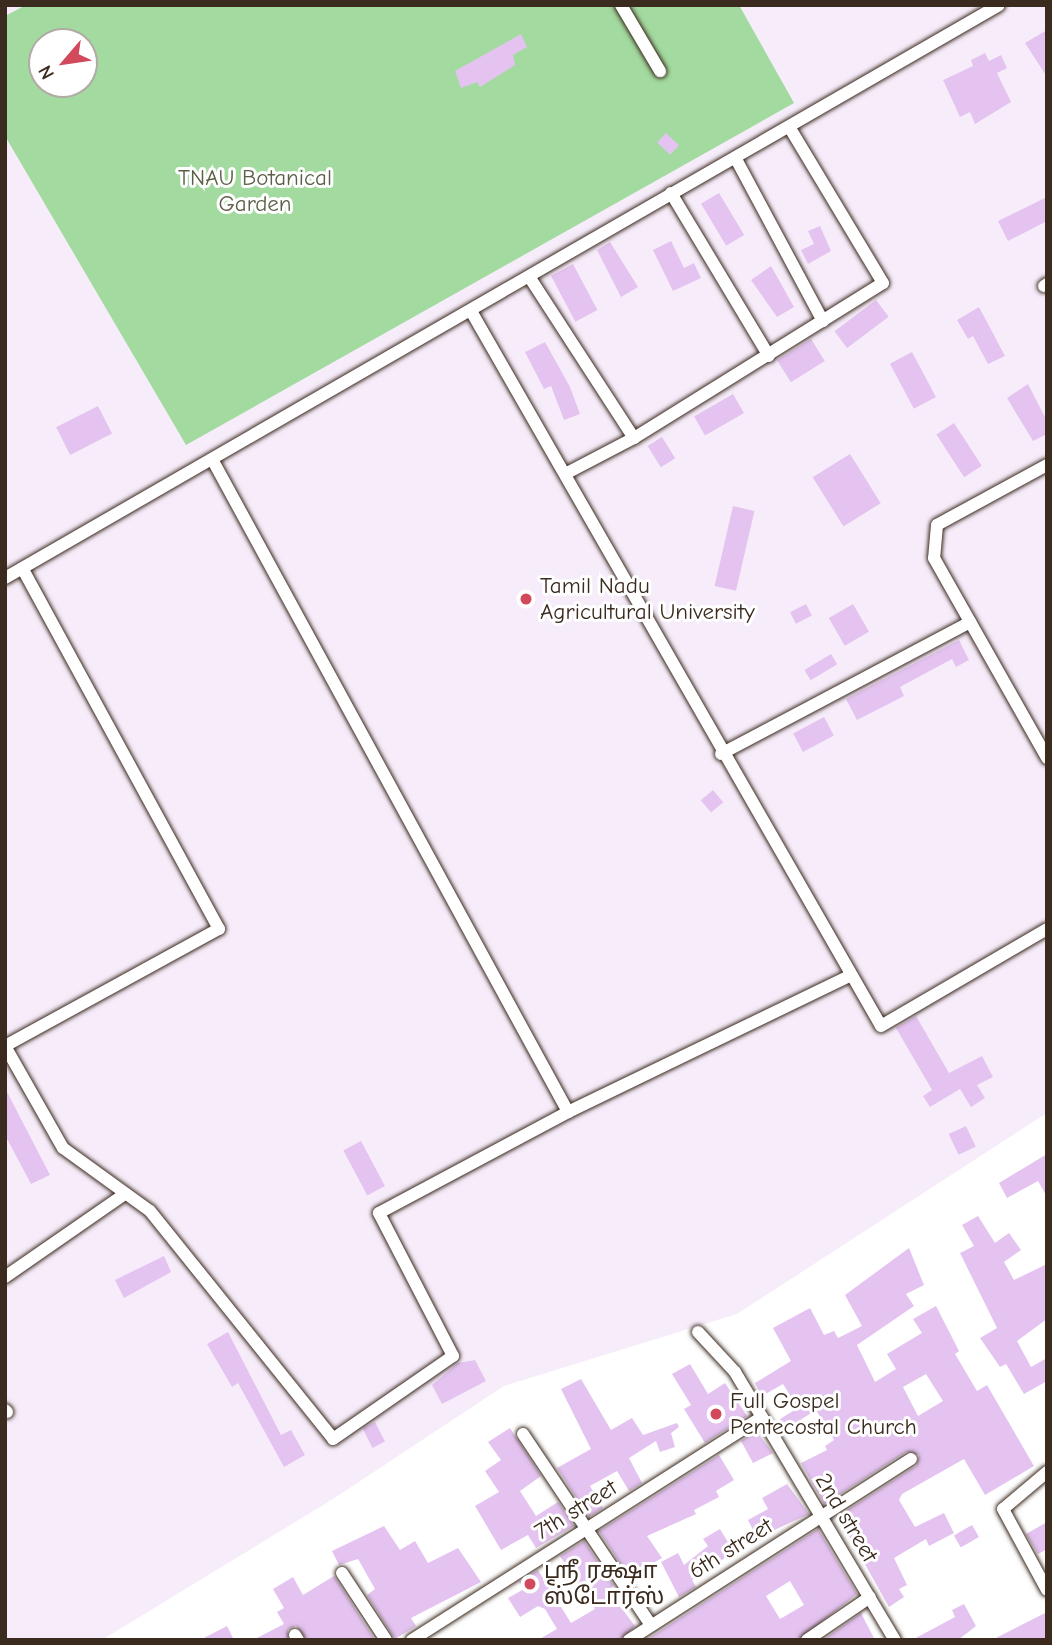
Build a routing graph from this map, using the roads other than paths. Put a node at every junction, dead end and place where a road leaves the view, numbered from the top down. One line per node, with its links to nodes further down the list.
1 (621, 5): 3 (street)
2 (999, 5): 4 (street)
3 (660, 71)
4 (790, 128): 5 (street); 9 (street)
5 (736, 159): 6 (street); 9 (street)
6 (671, 193): 7 (street); 10 (street)
7 (530, 278): 8 (street); 11 (street)
8 (471, 312): 12 (street); 14 (street)
9 (823, 321): 10 (street)
10 (769, 356): 11 (street)
11 (634, 438): 14 (street)
12 (212, 459): 15 (street); 23 (street)
13 (1047, 465): 17 (street)
14 (567, 473): 18 (street)
15 (22, 568): 16 (street); 22 (street)
16 (5, 578)
17 (970, 622): 18 (street); 19 (street)
18 (721, 754): 21 (street)
19 (1047, 758)
20 (1047, 929): 21 (street)
21 (850, 975): 23 (street)
22 (5, 1046): 24 (street)
23 (568, 1112): 24 (street)
24 (122, 1196): 25 (street)
25 (5, 1277)
26 (698, 1332): 27 (street, 2nd street)
27 (762, 1417): 31 (street, 2nd street); 32 (street, 7th street)
28 (523, 1434): 32 (street)
29 (911, 1459): 31 (street, 6th street)
30 (1047, 1472): 34 (street)
31 (821, 1518): 35 (street, 2nd street); 36 (street, 6th street)
32 (587, 1527): 36 (street); 38 (street, 7th street)
33 (342, 1573): 37 (street)
34 (1047, 1590)
35 (870, 1597): 40 (street); 41 (street, 2nd street)
36 (651, 1625): 39 (street, 6th street)
37 (386, 1640)
38 (412, 1640)
39 (629, 1640)
40 (807, 1640)
41 (895, 1640)

